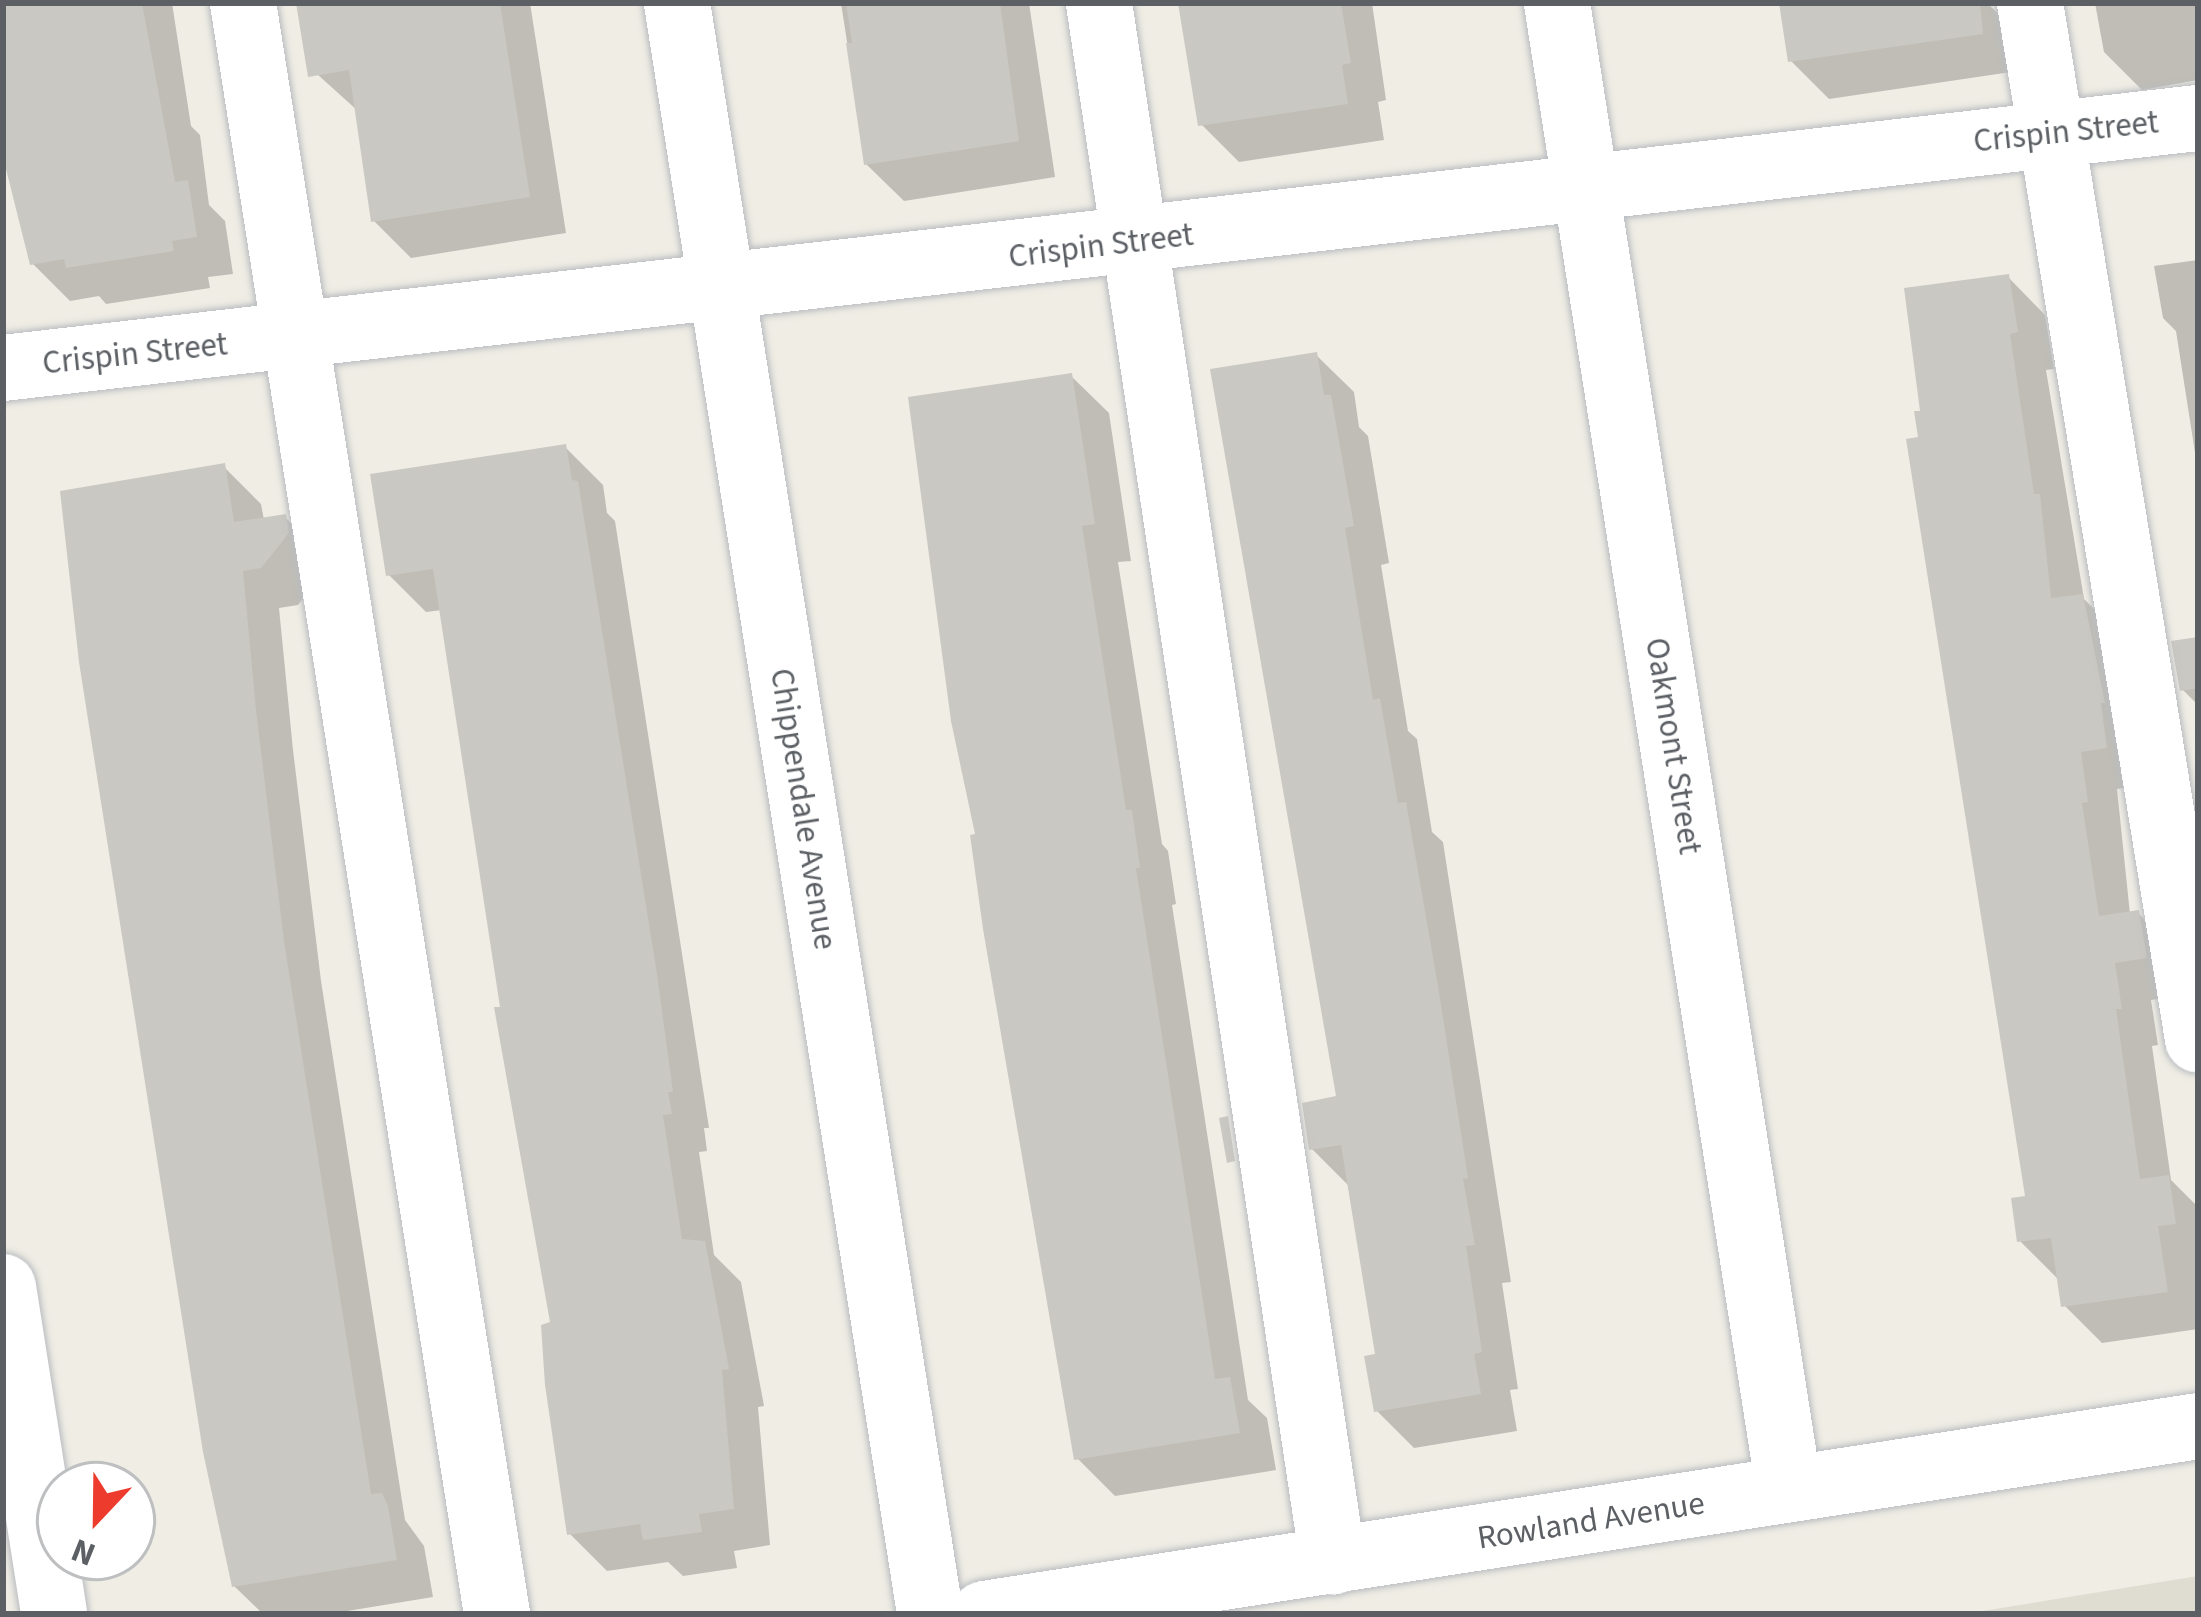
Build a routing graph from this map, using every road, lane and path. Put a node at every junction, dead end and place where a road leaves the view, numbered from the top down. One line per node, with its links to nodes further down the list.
1 (243, 3): 11 (street)
2 (677, 3): 10 (street, Chippendale Avenue)
3 (1099, 3): 9 (street)
4 (1557, 3): 8 (street, Oakmont Street)
5 (2030, 3): 7 (street)
6 (2198, 118): 7 (street, Crispin Street)
7 (2050, 133): 8 (street, Crispin Street); 13 (street)
8 (1586, 187): 9 (street, Crispin Street); 16 (street, Oakmont Street)
9 (1137, 242): 10 (street, Crispin Street); 17 (street)
10 (722, 290): 11 (street, Crispin Street); 20 (street, Chippendale Avenue)
11 (293, 336): 12 (street, Crispin Street); 19 (street)
12 (3, 368)
13 (2198, 1039)
14 (3, 1287): 18 (street)
15 (2198, 1426): 16 (street, Rowland Avenue)
16 (1789, 1489): 17 (street, Rowland Avenue)
17 (1333, 1562): 21 (street, Rowland Avenue)
18 (54, 1614)
19 (496, 1614)
20 (930, 1614)
21 (984, 1614)

